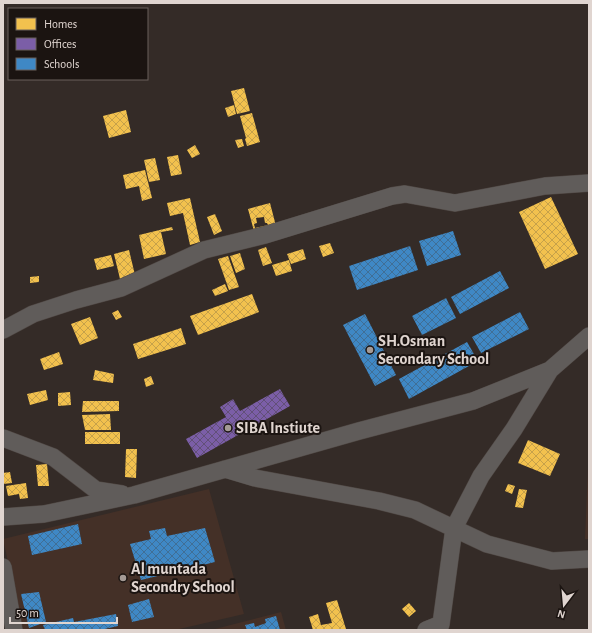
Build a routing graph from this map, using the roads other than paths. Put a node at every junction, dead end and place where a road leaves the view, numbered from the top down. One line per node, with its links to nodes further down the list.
1 (589, 183): 2 (street)
2 (3, 330)
3 (589, 336): 4 (street)
4 (550, 370): 6 (street); 9 (street)
5 (3, 438): 7 (street)
6 (225, 469): 7 (street); 9 (street)
7 (134, 495): 8 (street)
8 (3, 517)
9 (454, 528): 10 (street); 13 (street)
10 (589, 559)
11 (3, 567): 12 (street)
12 (14, 630)
13 (426, 630)

